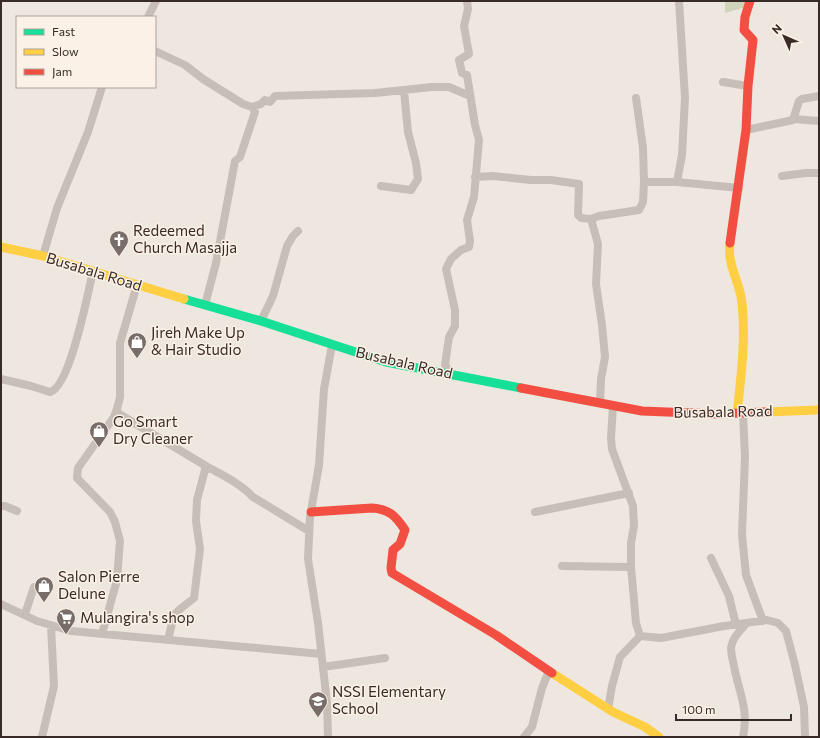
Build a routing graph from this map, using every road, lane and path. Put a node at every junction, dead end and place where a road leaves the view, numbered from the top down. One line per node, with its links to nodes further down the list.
1 (156, 1): 5 (street)
2 (467, 1): 11 (street)
3 (679, 1): 22 (street)
4 (750, 1): 8 (street)
5 (148, 16)
6 (156, 51): 14 (street)
7 (723, 82): 8 (street)
8 (748, 86): 17 (street)
9 (102, 88): 28 (street)
10 (404, 91): 11 (street); 14 (street); 23 (street)
11 (470, 96): 20 (street)
12 (819, 96): 15 (street)
13 (636, 98): 21 (street)
14 (252, 107): 31 (street)
15 (794, 119): 16 (street); 17 (street)
16 (819, 121)
17 (746, 130): 24 (street)
18 (819, 173): 19 (street)
19 (782, 176)
20 (475, 177): 25 (street); 34 (street)
21 (644, 182): 22 (street); 25 (street)
22 (677, 182): 24 (street)
23 (381, 186)
24 (739, 188): 40 (street)
25 (591, 219): 36 (street)
26 (298, 231): 32 (street)
27 (1, 247): 28 (street, Busabala Road)
28 (43, 256): 29 (street, Busabala Road)
29 (93, 271): 30 (street, Busabala Road); 35 (street)
30 (137, 285): 31 (street, Busabala Road); 39 (street)
31 (205, 305): 32 (street, Busabala Road)
32 (261, 321): 33 (street, Busabala Road)
33 (332, 345): 34 (street, Busabala Road); 45 (street)
34 (452, 375): 36 (street, Busabala Road)
35 (1, 379)
36 (600, 403): 37 (street, Busabala Road)
37 (613, 406): 40 (street, Busabala Road); 42 (street)
38 (819, 410): 40 (street, Busabala Road)
39 (116, 412): 41 (street); 58 (street)
40 (740, 413): 54 (street)
41 (206, 466): 47 (street); 60 (street)
42 (629, 493): 46 (street); 50 (street)
43 (1, 506): 44 (street)
44 (18, 512)
45 (311, 512): 47 (street); 64 (street)
46 (535, 512)
47 (309, 531): 61 (street)
48 (711, 558): 56 (street)
49 (562, 566): 50 (street)
50 (631, 567): 59 (street)
51 (34, 587): 53 (street)
52 (1, 604): 53 (street)
53 (24, 614): 57 (street)
54 (763, 621): 55 (street); 71 (street)
55 (746, 624): 56 (street); 70 (street)
56 (736, 625): 59 (street)
57 (52, 626): 58 (street); 66 (street)
58 (102, 634): 60 (street)
59 (640, 636): 65 (street)
60 (168, 640): 61 (street)
61 (321, 654): 63 (street)
62 (385, 658): 63 (street)
63 (323, 667): 67 (street)
64 (548, 671): 65 (street); 68 (street)
65 (608, 709): 69 (street)
66 (42, 737)
67 (328, 737)
68 (524, 737)
69 (659, 737)
70 (743, 737)
71 (805, 737)

